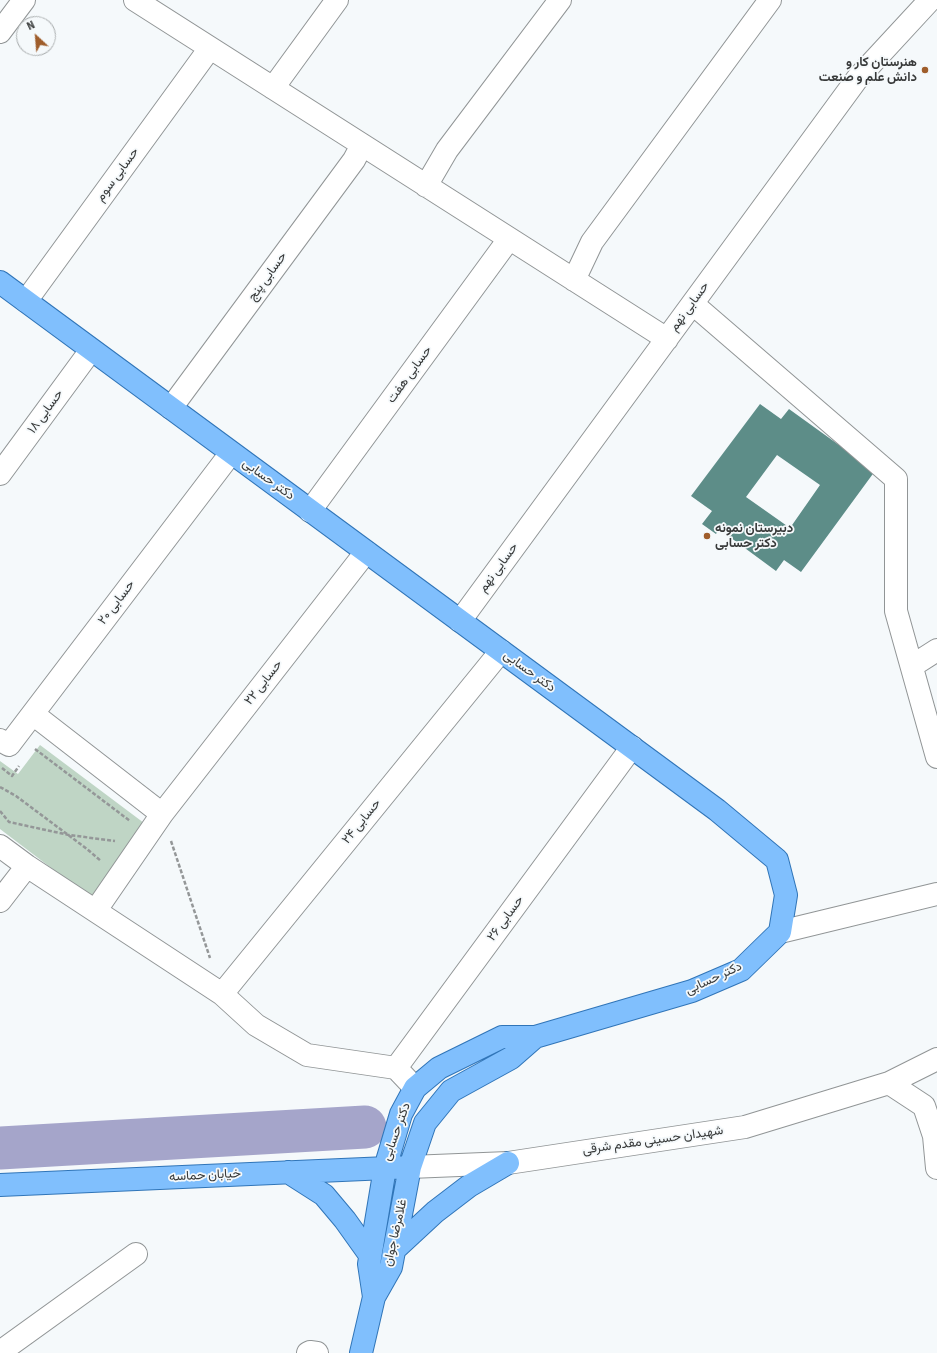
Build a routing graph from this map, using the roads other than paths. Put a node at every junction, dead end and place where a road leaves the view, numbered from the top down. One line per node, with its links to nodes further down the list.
1 (24, 0): 7 (street)
2 (135, 0): 8 (street)
3 (337, 0): 9 (street)
4 (560, 0): 11 (street)
5 (770, 0): 13 (street)
6 (930, 0): 16 (street, حسابی نهم)
7 (0, 32)
8 (210, 48): 9 (street); 15 (street, حسابی سوم)
9 (273, 88): 10 (street)
10 (362, 145): 11 (street); 19 (street, حسابی پنج)
11 (426, 186): 12 (street)
12 (509, 239): 13 (street); 22 (street, حسابی هفت)
13 (574, 280): 17 (street)
14 (0, 282): 15 (main road, دکتر حسابی)
15 (26, 302): 18 (main road, دکتر حسابی)
16 (693, 304): 17 (street, حسابی نهم); 27 (street)
17 (667, 339): 24 (street, حسابی نهم)
18 (91, 350): 19 (main road, دکتر حسابی); 21 (street, حسابی ۱۸)
19 (171, 408): 20 (main road, دکتر حسابی)
20 (231, 453): 22 (main road, دکتر حسابی); 28 (street, حسابی ۲۰)
21 (0, 474)
22 (310, 511): 23 (main road, دکتر حسابی)
23 (366, 552): 24 (main road, دکتر حسابی); 32 (street, حسابی ۲۲)
24 (460, 621): 26 (main road, دکتر حسابی)
25 (937, 650): 27 (street)
26 (501, 651): 30 (main road, دکتر حسابی); 39 (street, حسابی ۲۴)
27 (912, 666): 31 (street)
28 (33, 714): 29 (street, حسابی ۲۰); 32 (street)
29 (0, 740)
30 (632, 747): 38 (main road, دکتر حسابی); 42 (street, حسابی ۲۶)
31 (937, 756)
32 (162, 814): 37 (street, حسابی ۲۲)
33 (0, 846): 34 (street)
34 (27, 866): 36 (street); 37 (street)
35 (937, 894): 38 (street)
36 (0, 901)
37 (96, 910): 39 (street)
38 (780, 932): 40 (main road, دکتر حسابی)
39 (222, 994): 42 (street)
40 (534, 1037): 44 (main road, دکتر حسابی); 47 (main road, دکتر حسابی)
41 (937, 1059): 43 (street, شهیدان حسینی مقدم شرقی)
42 (396, 1068): 44 (street)
43 (889, 1083): 45 (street); 46 (street, شهیدان حسینی مقدم شرقی)
44 (415, 1088): 48 (main road, دکتر حسابی)
45 (936, 1136): 49 (street)
46 (508, 1163): 47 (street, شهیدان حسینی مقدم شرقی); 52 (main road)
47 (410, 1166): 48 (main road, خیابان حماسه); 52 (main road, غلامرضا جوان)
48 (385, 1168): 50 (main road, خیابان حماسه); 54 (main road, غلامرضا جوان)
49 (937, 1168)
50 (288, 1172): 51 (main road, خیابان حماسه); 54 (main road)
51 (0, 1185)
52 (394, 1250): 55 (main road, غلامرضا جوان)
53 (136, 1254): 56 (street)
54 (370, 1255): 55 (main road, غلامرضا جوان)
55 (374, 1297): 60 (main road, غلامرضا جوان)
56 (23, 1346): 57 (street)
57 (0, 1352)
58 (308, 1353): 59 (street)
59 (317, 1353)
60 (361, 1353)

